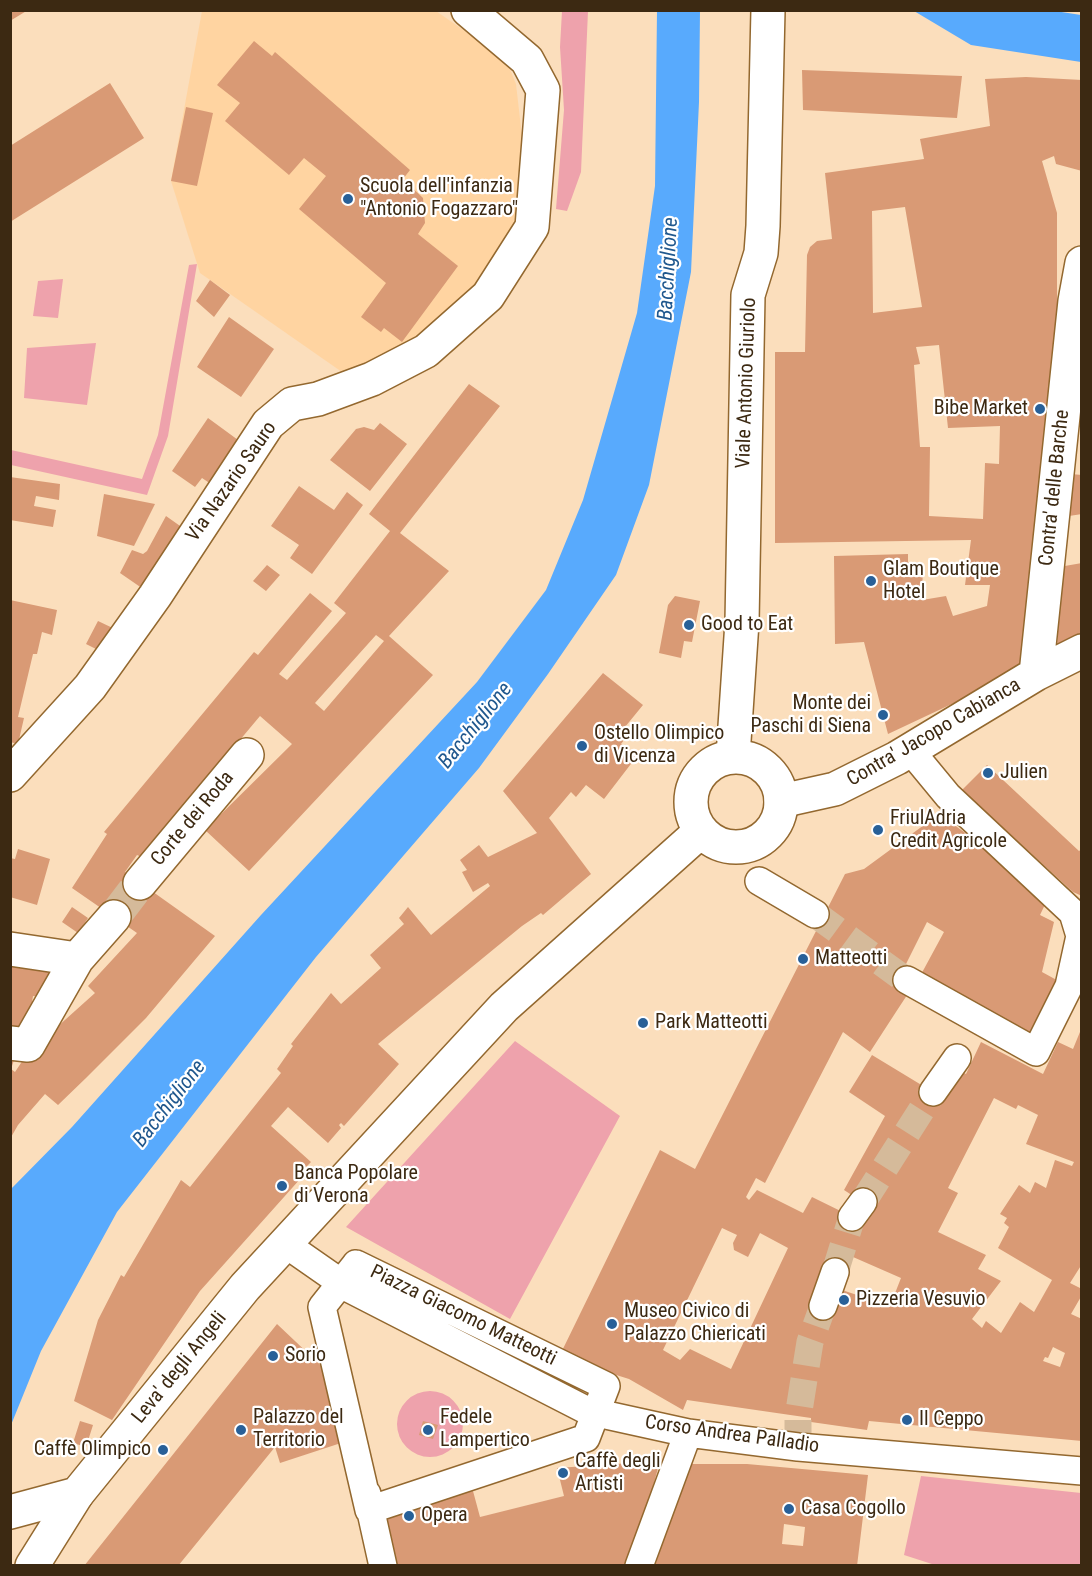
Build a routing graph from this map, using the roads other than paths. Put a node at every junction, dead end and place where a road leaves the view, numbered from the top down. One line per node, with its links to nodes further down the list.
1 (468, 10): 10 (street, Via Nazario Sauro)
2 (768, 10): 9 (street, Viale Antonio Giuriolo)
3 (1082, 263): 4 (street, Contra' delle Barche)
4 (1078, 301): 6 (street, Contra' delle Barche)
5 (1082, 651): 6 (street, Contra' Jacopo Cabianca)
6 (1036, 674): 7 (street, Contra' Jacopo Cabianca)
7 (910, 750): 11 (street, Contra' Jacopo Cabianca); 19 (street)
8 (247, 755): 14 (street, Corte dei Roda)
9 (733, 756): 11 (street); 12 (street)
10 (10, 775)
11 (781, 801): 12 (street)
12 (701, 831): 23 (street)
13 (759, 880): 15 (street)
14 (140, 882)
15 (815, 914)
16 (114, 917): 18 (street)
17 (10, 949): 18 (street)
18 (77, 960): 20 (street)
19 (907, 980)
20 (10, 1043)
21 (957, 1058): 22 (street)
22 (933, 1092)
23 (284, 1243): 25 (street, Corso Andrea Palladio); 30 (street, Leva' degli Angeli)
24 (835, 1272): 26 (street)
25 (345, 1286): 27 (street, Corso Andrea Palladio); 31 (street)
26 (823, 1306)
27 (596, 1412): 28 (street, Corso Andrea Palladio); 31 (street)
28 (688, 1433): 29 (street, Corso Andrea Palladio); 35 (street)
29 (1082, 1471)
30 (78, 1494): 32 (street); 33 (street, Leva' degli Angeli)
31 (371, 1510): 34 (street)
32 (10, 1512)
33 (33, 1562)
34 (383, 1566)
35 (639, 1566)

